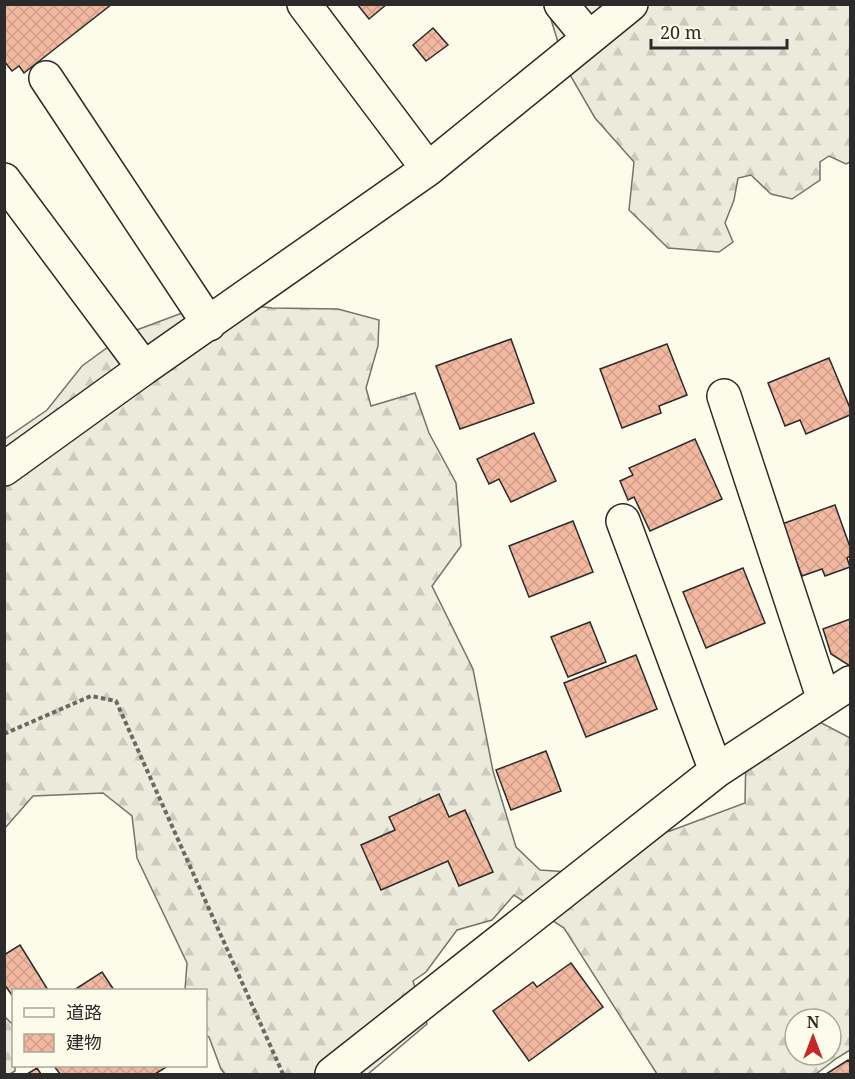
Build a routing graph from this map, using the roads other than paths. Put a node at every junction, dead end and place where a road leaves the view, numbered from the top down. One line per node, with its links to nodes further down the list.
1 (304, 4): 6 (street)
2 (561, 4): 4 (street)
3 (631, 4): 4 (street)
4 (589, 38): 6 (street)
5 (46, 78): 8 (street)
6 (428, 169): 8 (street)
7 (4, 180): 9 (street)
8 (209, 324): 9 (street)
9 (144, 368): 11 (street)
10 (724, 396): 13 (street)
11 (4, 469)
12 (623, 521): 14 (street)
13 (837, 691): 14 (street)
14 (716, 771): 15 (street)
15 (332, 1074)

